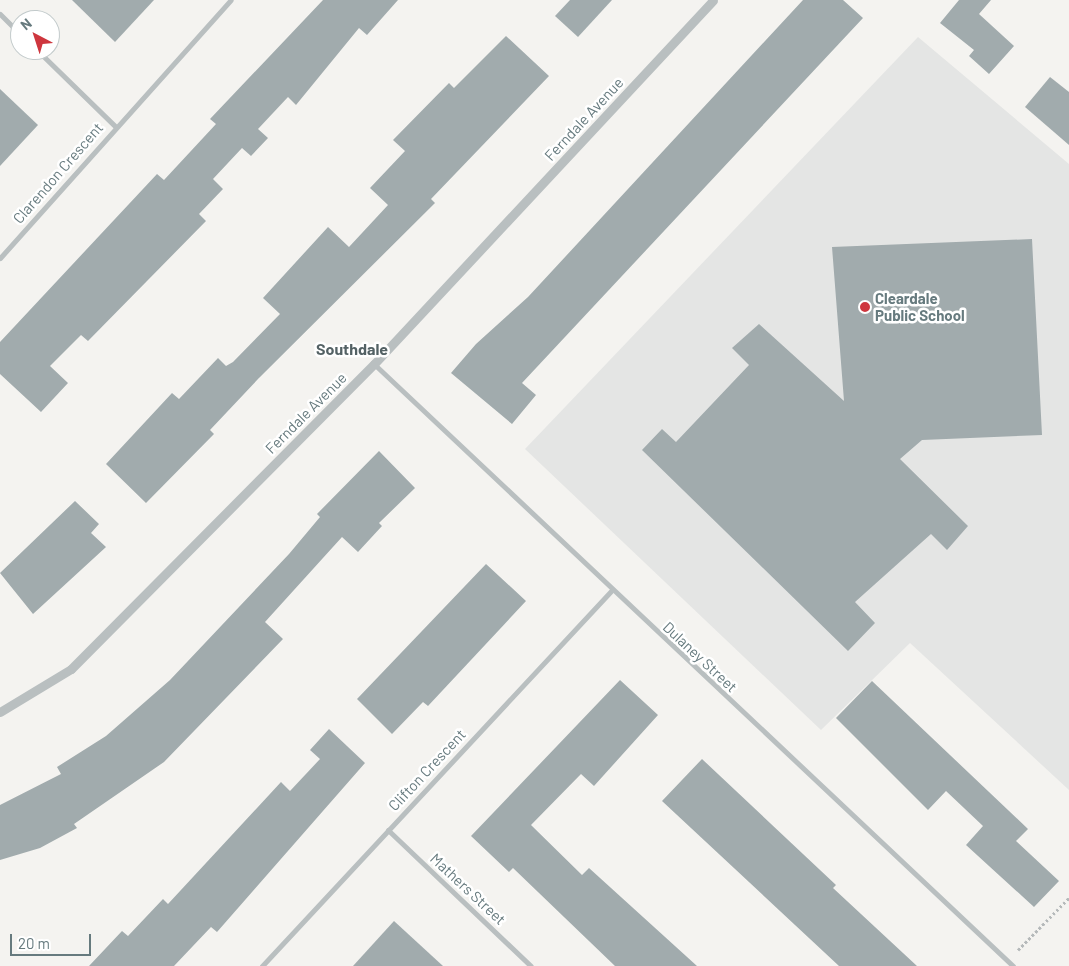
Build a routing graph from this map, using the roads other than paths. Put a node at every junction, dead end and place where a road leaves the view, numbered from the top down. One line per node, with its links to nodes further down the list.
1 (231, 0): 6 (street, Clarendon Crescent)
2 (713, 0): 8 (street, Ferndale Avenue)
3 (0, 14): 4 (street)
4 (10, 24)
5 (47, 60): 6 (street, Clarendon Crescent)
6 (115, 126): 7 (street, Clarendon Crescent)
7 (0, 258)
8 (374, 364): 9 (street, Dulaney Street); 10 (street, Ferndale Avenue)
9 (611, 591): 11 (street, Clifton Crescent); 14 (street, Dulaney Street)
10 (0, 712)
11 (388, 830): 12 (street, Clifton Crescent); 13 (street, Mathers Street)
12 (262, 966)
13 (530, 966)
14 (1012, 966)

